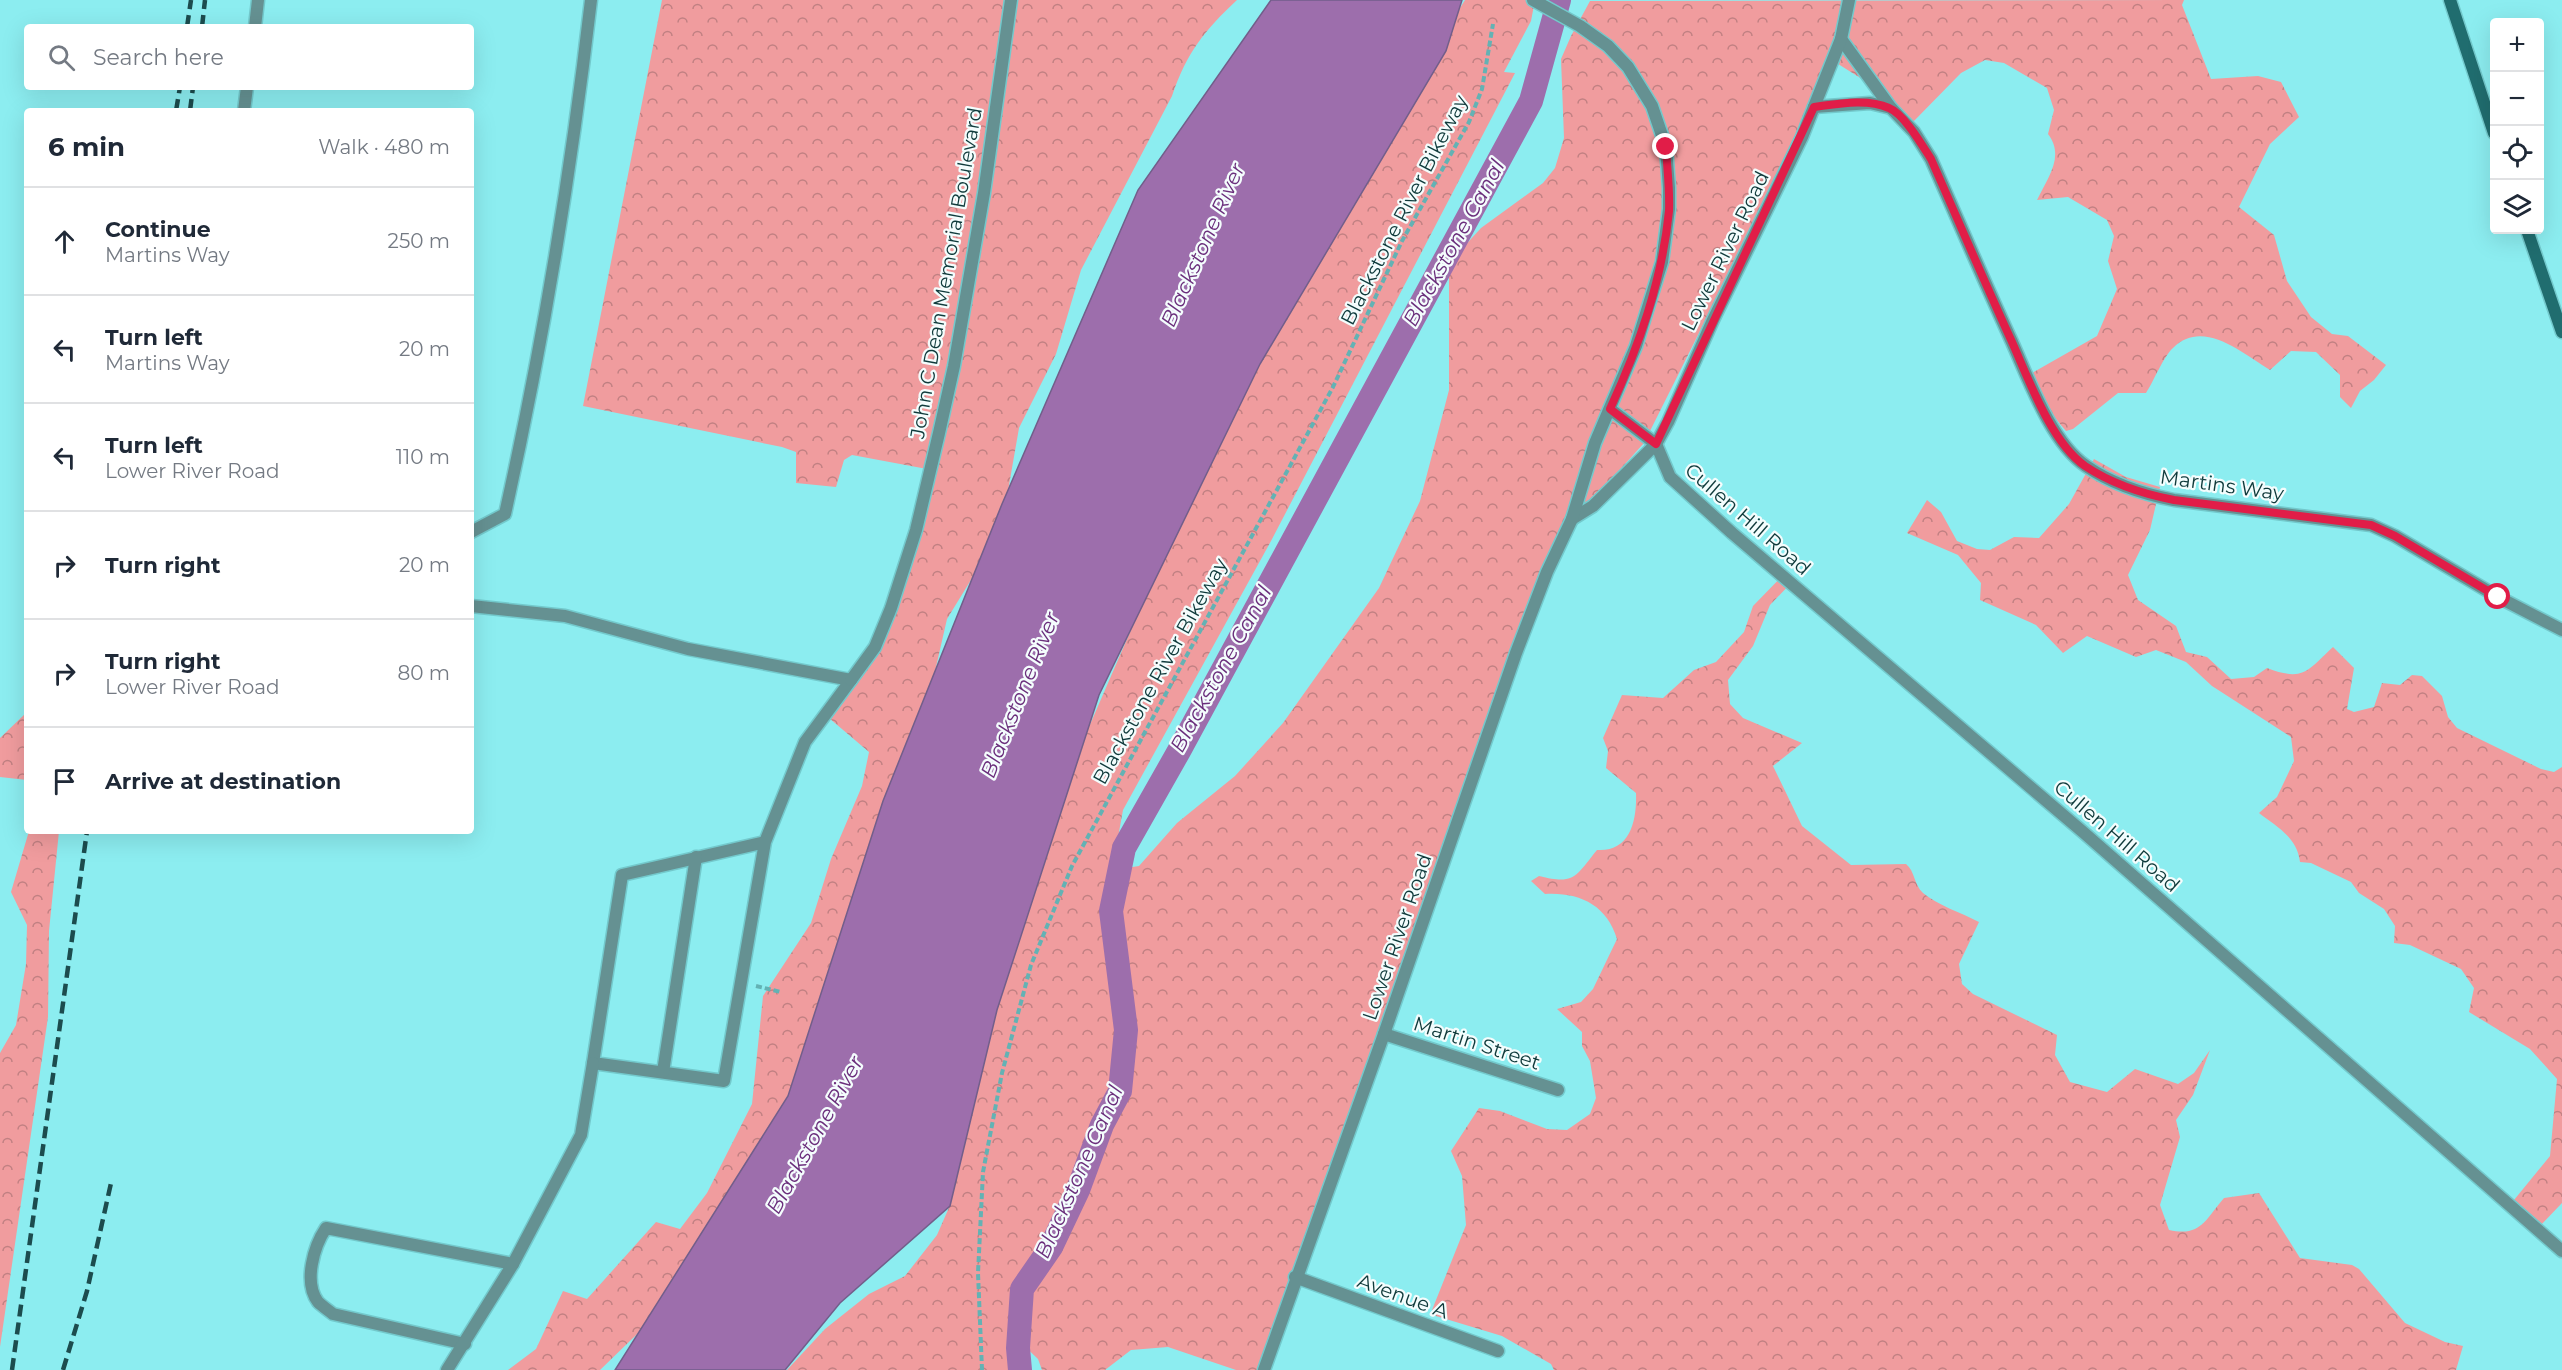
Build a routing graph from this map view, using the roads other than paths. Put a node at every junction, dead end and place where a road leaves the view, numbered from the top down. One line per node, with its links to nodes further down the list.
1 (258, 0): 7 (street)
2 (591, 0): 19 (street)
3 (1011, 0): 22 (street, John C Dean Memorial Boulevard)
4 (1533, 0): 16 (street, Lower River Road)
5 (1849, 0): 8 (street, Lower River Road)
6 (2450, 0): 13 (main road)
7 (255, 24)
8 (1841, 39): 10 (street, Lower River Road); 12 (street, Martins Way)
9 (247, 90): 11 (street)
10 (1814, 107): 12 (street); 17 (street, Lower River Road)
11 (244, 108)
12 (1891, 108): 21 (street, Martins Way)
13 (2492, 126)
14 (2528, 234): 15 (main road)
15 (2562, 332)
16 (1610, 409): 17 (street); 18 (street, Lower River Road)
17 (1656, 444): 18 (street, Lower River Road); 29 (street, Cullen Hill Road)
18 (1572, 519): 25 (street, Lower River Road)
19 (474, 530)
20 (474, 606): 22 (street)
21 (2562, 630)
22 (851, 680): 23 (street, John C Dean Memorial Boulevard)
23 (765, 842): 24 (street); 27 (street, John C Dean Memorial Boulevard)
24 (696, 857): 26 (street); 27 (street)
25 (1384, 1034): 28 (street, Martin Street); 31 (street, Lower River Road)
26 (593, 1063): 27 (street); 30 (street)
27 (663, 1072)
28 (1558, 1090)
29 (2562, 1251)
30 (513, 1264): 32 (street); 32 (street)
31 (1295, 1277): 33 (street, Avenue A); 35 (street, Lower River Road)
32 (465, 1344): 34 (street)
33 (1498, 1351)
34 (447, 1370)
35 (1264, 1370)

